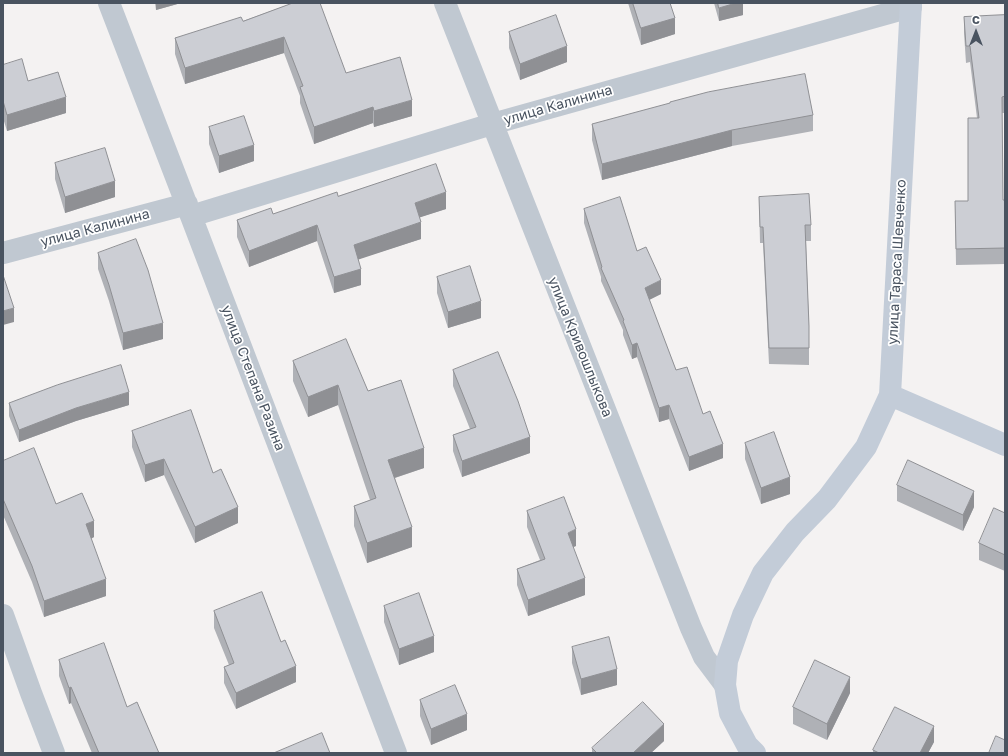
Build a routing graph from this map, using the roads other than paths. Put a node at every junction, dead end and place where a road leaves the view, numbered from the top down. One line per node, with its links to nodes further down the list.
1 (109, 3): 5 (street, улица Степана Разина)
2 (445, 3): 4 (street, улица Кривошлыкова)
3 (916, 4): 4 (street, улица Калинина); 7 (street, улица Тараса Шевченко)
4 (492, 124): 5 (street, улица Калинина); 10 (street, улица Кривошлыкова)
5 (189, 210): 6 (street, улица Калинина); 12 (street, улица Степана Разина)
6 (3, 252)
7 (890, 395): 8 (street); 10 (street, улица Кривошлыкова)
8 (1005, 445)
9 (3, 615): 11 (street)
10 (725, 686): 13 (street, улица Кривошлыкова)
11 (54, 753)
12 (396, 753)
13 (755, 753)

